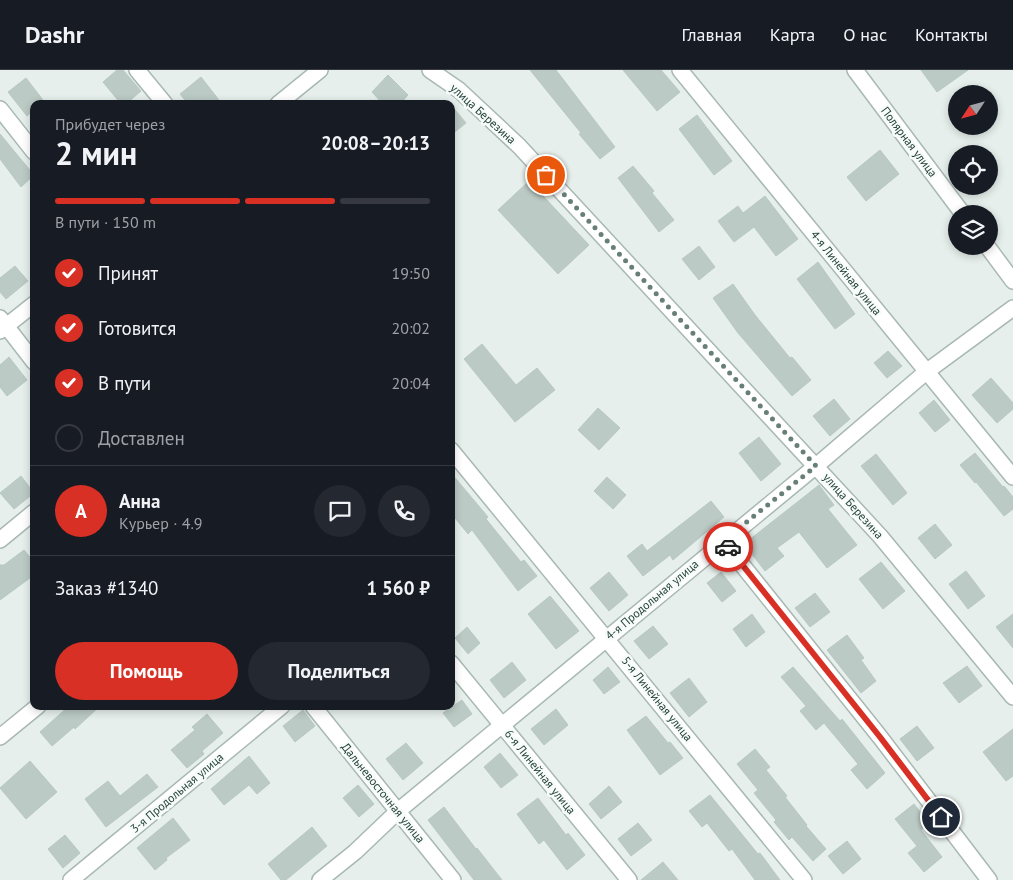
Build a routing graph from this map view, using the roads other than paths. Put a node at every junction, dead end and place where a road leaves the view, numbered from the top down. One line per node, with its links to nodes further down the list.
1 (137, 70): 6 (street)
2 (319, 70): 7 (street)
3 (430, 70): 19 (street, улица Березина)
4 (680, 70): 17 (street, 4-я Линейная улица)
5 (855, 70): 10 (street, Полярная улица)
6 (161, 100)
7 (283, 100)
8 (0, 109): 9 (street)
9 (30, 147)
10 (956, 205)
11 (994, 255): 12 (street)
12 (1013, 281)
13 (30, 307): 15 (street)
14 (1013, 308): 17 (street, 4-я Продольная улица)
15 (2, 325): 16 (street)
16 (30, 357)
17 (926, 372): 19 (street, 4-я Продольная улица); 20 (street, 4-я Линейная улица)
18 (455, 455): 24 (street, 5-я Линейная улица)
19 (816, 466): 23 (street, 4-я Продольная улица); 26 (street, улица Березина)
20 (1013, 476)
21 (30, 515): 22 (street)
22 (0, 540)
23 (723, 541): 24 (street, 4-я Продольная улица); 38 (street)
24 (607, 638): 30 (street, 4-я Продольная улица); 37 (street, 5-я Линейная улица)
25 (455, 668): 30 (street, 6-я Линейная улица)
26 (1013, 697)
27 (33, 710): 31 (street)
28 (277, 710): 33 (street, 3-я Продольная улица)
29 (316, 710): 32 (street, Дальневосточная улица)
30 (501, 725): 32 (street, 4-я Продольная улица); 36 (street, 6-я Линейная улица)
31 (0, 737)
32 (398, 811): 34 (street, 4-я Продольная улица); 35 (street, Дальневосточная улица)
33 (71, 880)
34 (320, 880)
35 (453, 880)
36 (629, 880)
37 (804, 880)
38 (989, 880)

